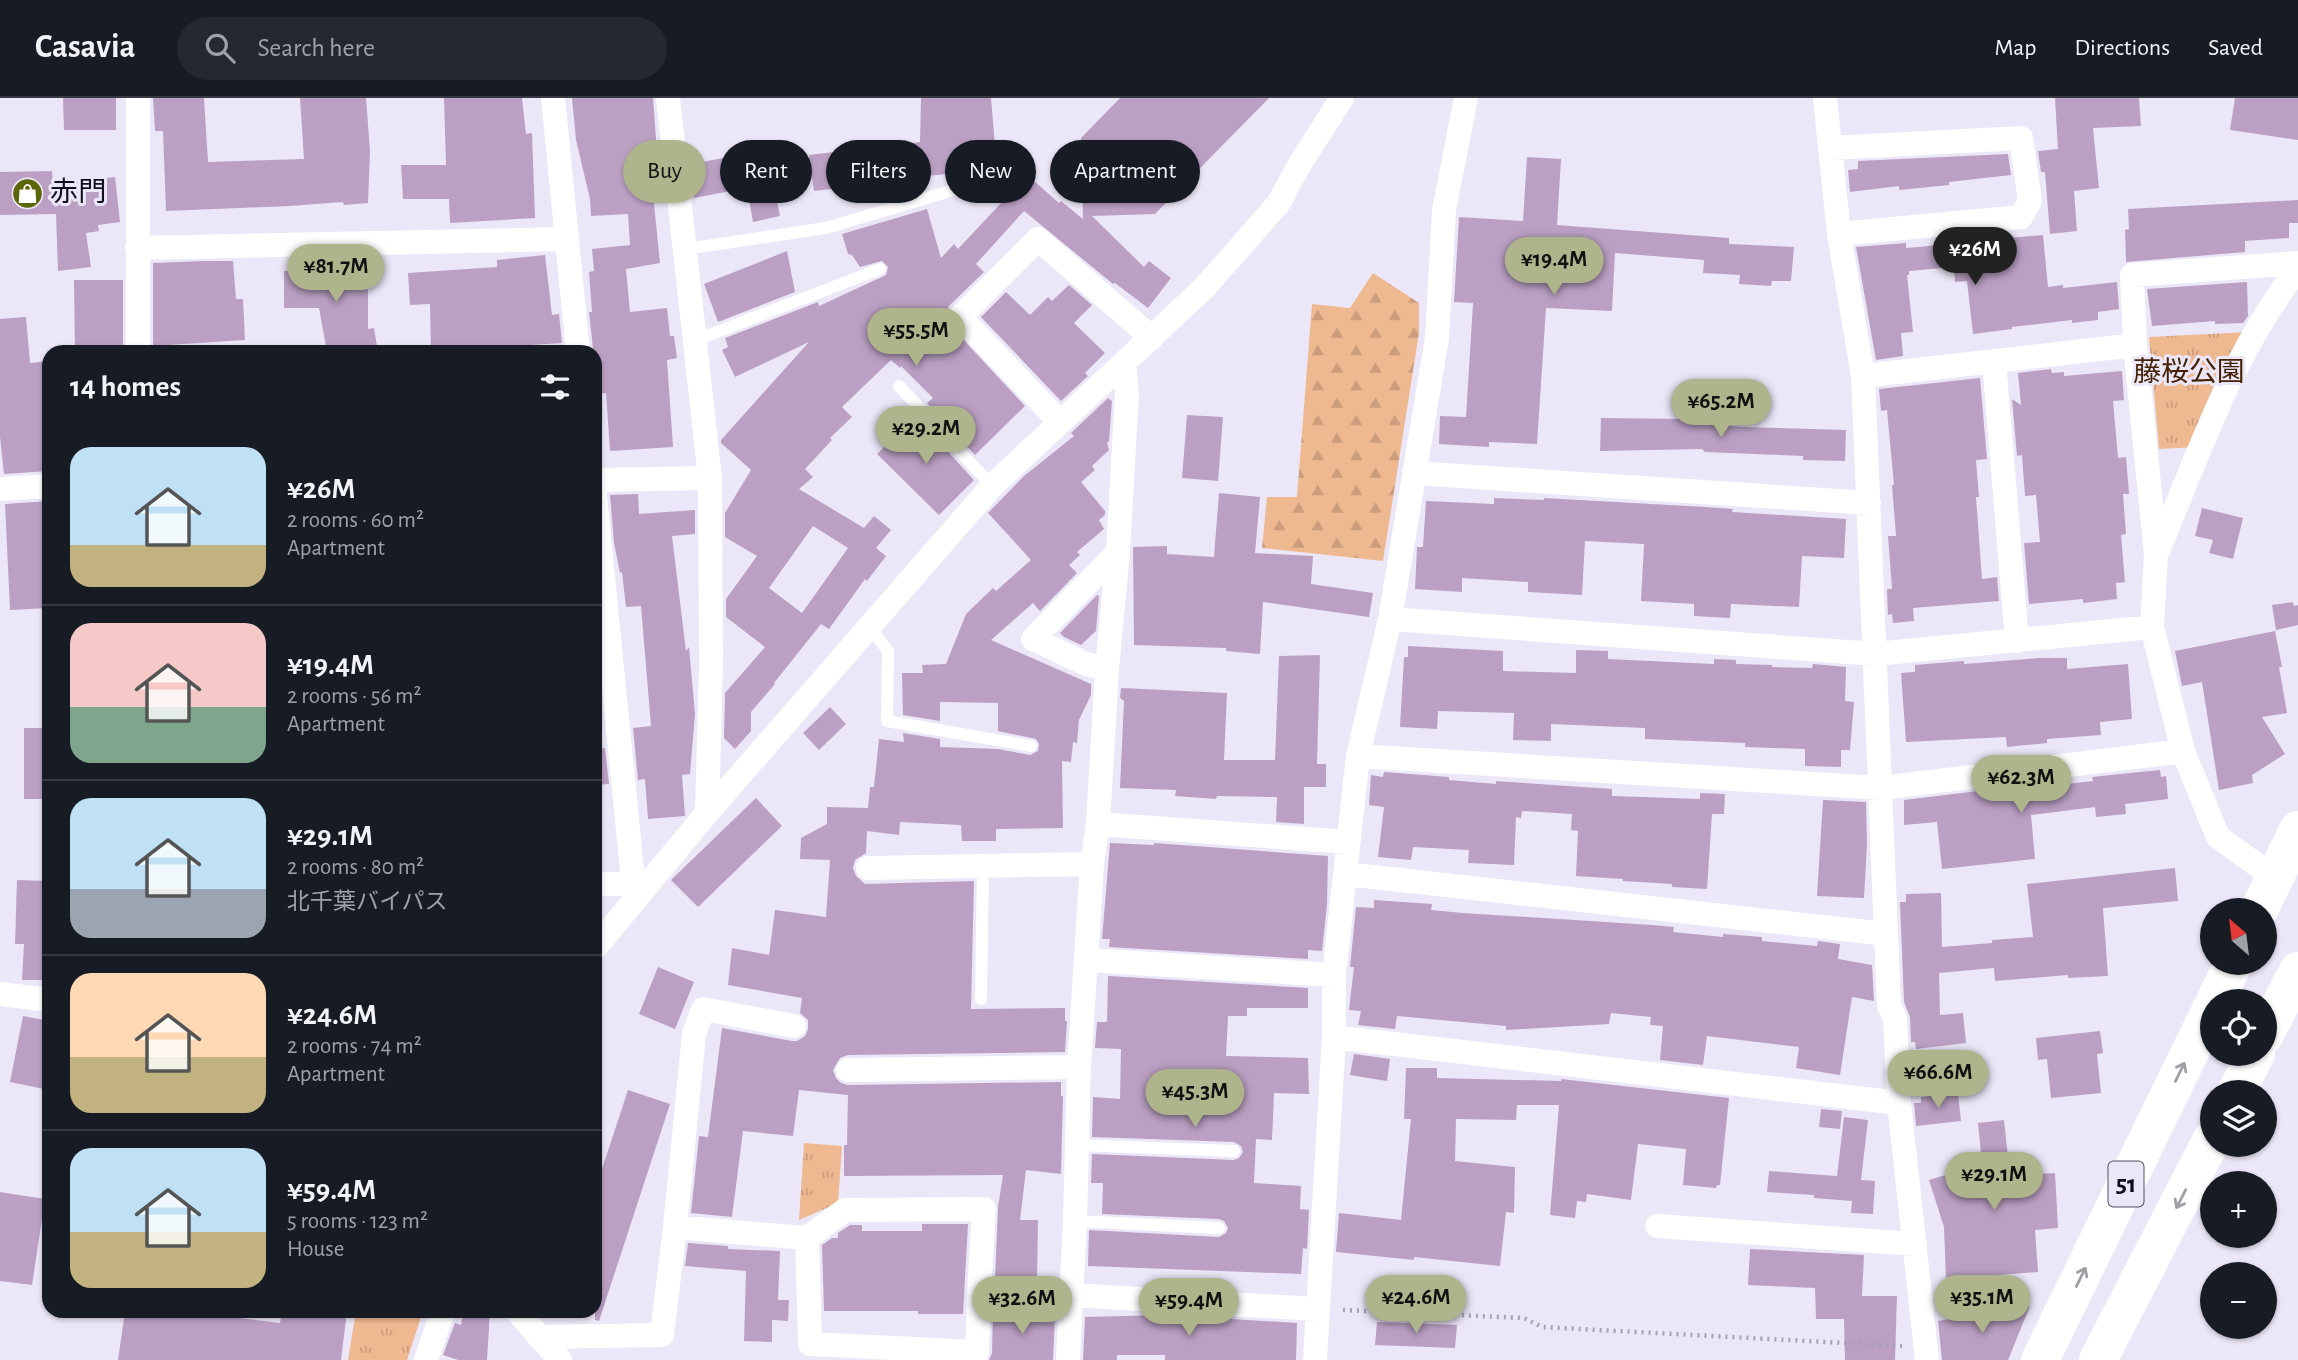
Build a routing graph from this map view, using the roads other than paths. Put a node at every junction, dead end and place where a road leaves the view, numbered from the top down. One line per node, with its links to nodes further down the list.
1 (138, 98): 11 (street)
2 (553, 98): 10 (street)
3 (668, 98): 12 (street)
4 (1342, 98): 16 (street)
5 (1466, 98): 26 (street)
6 (1825, 98): 7 (street)
7 (1830, 148): 9 (street); 9 (street)
8 (945, 193): 12 (lane)
9 (1839, 234): 23 (street)
10 (565, 239): 11 (street); 19 (street)
11 (137, 248): 18 (street)
12 (685, 249): 17 (street)
13 (2298, 263): 20 (street)
14 (880, 269): 17 (lane)
15 (2298, 269): 34 (street)
16 (1152, 338): 22 (street); 25 (street)
17 (696, 340): 27 (street)
18 (138, 345)
19 (577, 345)
20 (2136, 345): 21 (street); 34 (street)
21 (1994, 361): 23 (street); 39 (street)
22 (1124, 364): 25 (street); 33 (street)
23 (1863, 376): 32 (street)
24 (899, 386): 30 (lane)
25 (1060, 422): 30 (street)
26 (1414, 473): 32 (street); 36 (street)
27 (710, 478): 28 (street); 46 (street)
28 (602, 480)
29 (42, 486): 31 (street)
30 (992, 486): 37 (street)
31 (0, 489)
32 (1869, 503): 40 (street)
33 (1118, 552): 41 (street); 41 (street)
34 (2156, 554): 38 (street)
35 (602, 568): 55 (street)
36 (1390, 619): 40 (street); 44 (street)
37 (870, 627): 42 (lane); 46 (street)
38 (2152, 627): 39 (street); 43 (street)
39 (2017, 641): 40 (street)
40 (1875, 654): 45 (street)
41 (1107, 670): 47 (street)
42 (1031, 746)
43 (2183, 751): 45 (street); 56 (street)
44 (1358, 756): 45 (street); 49 (street)
45 (1881, 788): 57 (street)
46 (707, 813): 55 (street)
47 (1098, 824): 49 (street); 50 (street)
48 (2298, 830): 56 (highway)
49 (1348, 842): 53 (street)
50 (1092, 864): 51 (street); 59 (street)
51 (983, 866): 52 (street); 64 (lane)
52 (868, 869)
53 (1346, 874): 57 (street); 61 (street)
54 (602, 885): 55 (street)
55 (634, 892): 58 (street)
56 (2267, 894)
57 (1886, 934): 71 (street)
58 (602, 938)
59 (1086, 961): 61 (street); 69 (street)
60 (2298, 971): 65 (highway)
61 (1334, 975): 68 (street)
62 (0, 994): 63 (street)
63 (42, 999)
64 (981, 999)
65 (2277, 1011)
66 (794, 1026): 77 (street)
67 (2200, 1032): 92 (highway, 51, one-way to 67)
68 (1334, 1037): 71 (street); 83 (street)
69 (1079, 1068): 70 (street); 72 (street)
70 (848, 1070)
71 (1899, 1104): 80 (street)
72 (1077, 1145): 73 (lane); 75 (street)
73 (1234, 1151)
74 (2203, 1157): 93 (highway, 51, one-way to 93)
75 (1075, 1221): 78 (lane); 82 (street)
76 (1657, 1226): 80 (street)
77 (675, 1227): 79 (street); 86 (street)
78 (1219, 1228)
79 (807, 1238): 81 (street); 81 (street)
80 (1914, 1244): 87 (street)
81 (979, 1294): 82 (street)
82 (1070, 1295): 83 (street); 90 (street)
83 (1318, 1309): 91 (street)
84 (441, 1318): 88 (street)
85 (523, 1318): 86 (street)
86 (539, 1337): 89 (street)
87 (1926, 1354)
88 (426, 1360)
89 (559, 1360)
90 (1068, 1360)
91 (1315, 1360)
92 (2040, 1360)
93 (2098, 1360)

